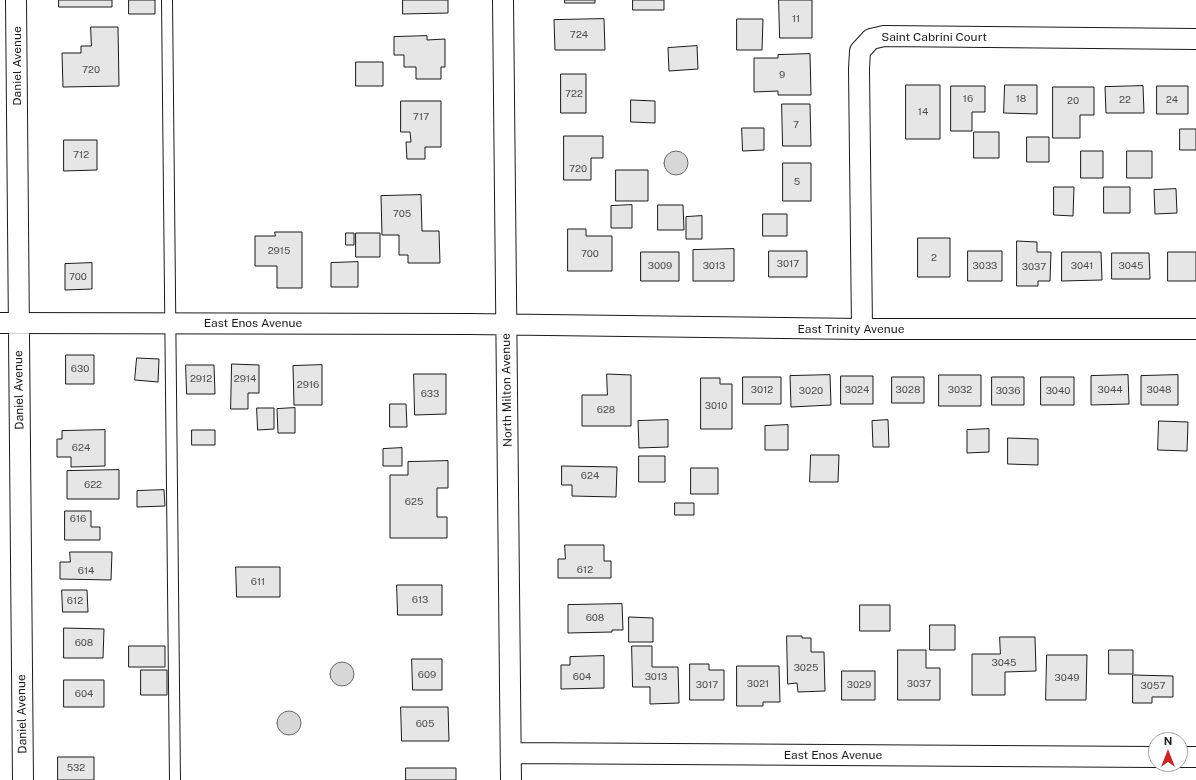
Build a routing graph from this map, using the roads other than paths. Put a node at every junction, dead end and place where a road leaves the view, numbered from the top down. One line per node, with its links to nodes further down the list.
1 (16, 0): 5 (street, Daniel Avenue)
2 (166, 0): 6 (lane)
3 (503, 0): 7 (street, North Milton Avenue)
4 (1196, 39): 8 (street, Saint Cabrini Court)
5 (9, 323): 6 (street, East Enos Avenue); 12 (street, Daniel Avenue)
6 (170, 323): 7 (street, East Enos Avenue); 13 (lane)
7 (506, 325): 8 (street, East Trinity Avenue); 10 (street, North Milton Avenue)
8 (862, 329): 9 (street, East Trinity Avenue)
9 (1196, 329)
10 (511, 753): 11 (street, East Enos Avenue); 14 (street, North Milton Avenue)
11 (1148, 757)
12 (23, 780)
13 (174, 780)
14 (511, 780)

